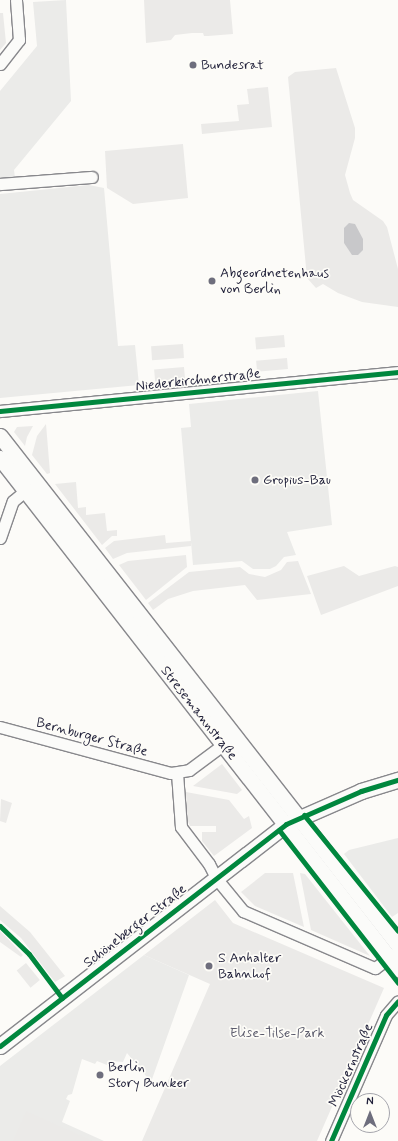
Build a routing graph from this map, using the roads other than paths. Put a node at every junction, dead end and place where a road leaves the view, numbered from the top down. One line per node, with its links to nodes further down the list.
1 (16, 0): 2 (street)
2 (0, 64)
3 (92, 177): 4 (street)
4 (0, 184)
5 (398, 372): 6 (street, Niederkirchnerstraße)
6 (0, 411)
7 (0, 436): 9 (main road, Stresemannstraße)
8 (0, 458): 9 (main road, Stresemannstraße)
9 (31, 486): 10 (street); 12 (main road, Stresemannstraße)
10 (0, 538)
11 (0, 727): 13 (street, Bernburger Straße)
12 (229, 740): 13 (street); 15 (main road, Stresemannstraße)
13 (177, 773): 16 (street)
14 (398, 780): 15 (main road, Schöneberger Straße)
15 (292, 821): 16 (main road, Schöneberger Straße); 17 (main road, Stresemannstraße)
16 (216, 878): 17 (street); 19 (main road, Schöneberger Straße)
17 (396, 956)
18 (398, 1001): 20 (street, Möckernstraße)
19 (0, 1046)
20 (331, 1141)

